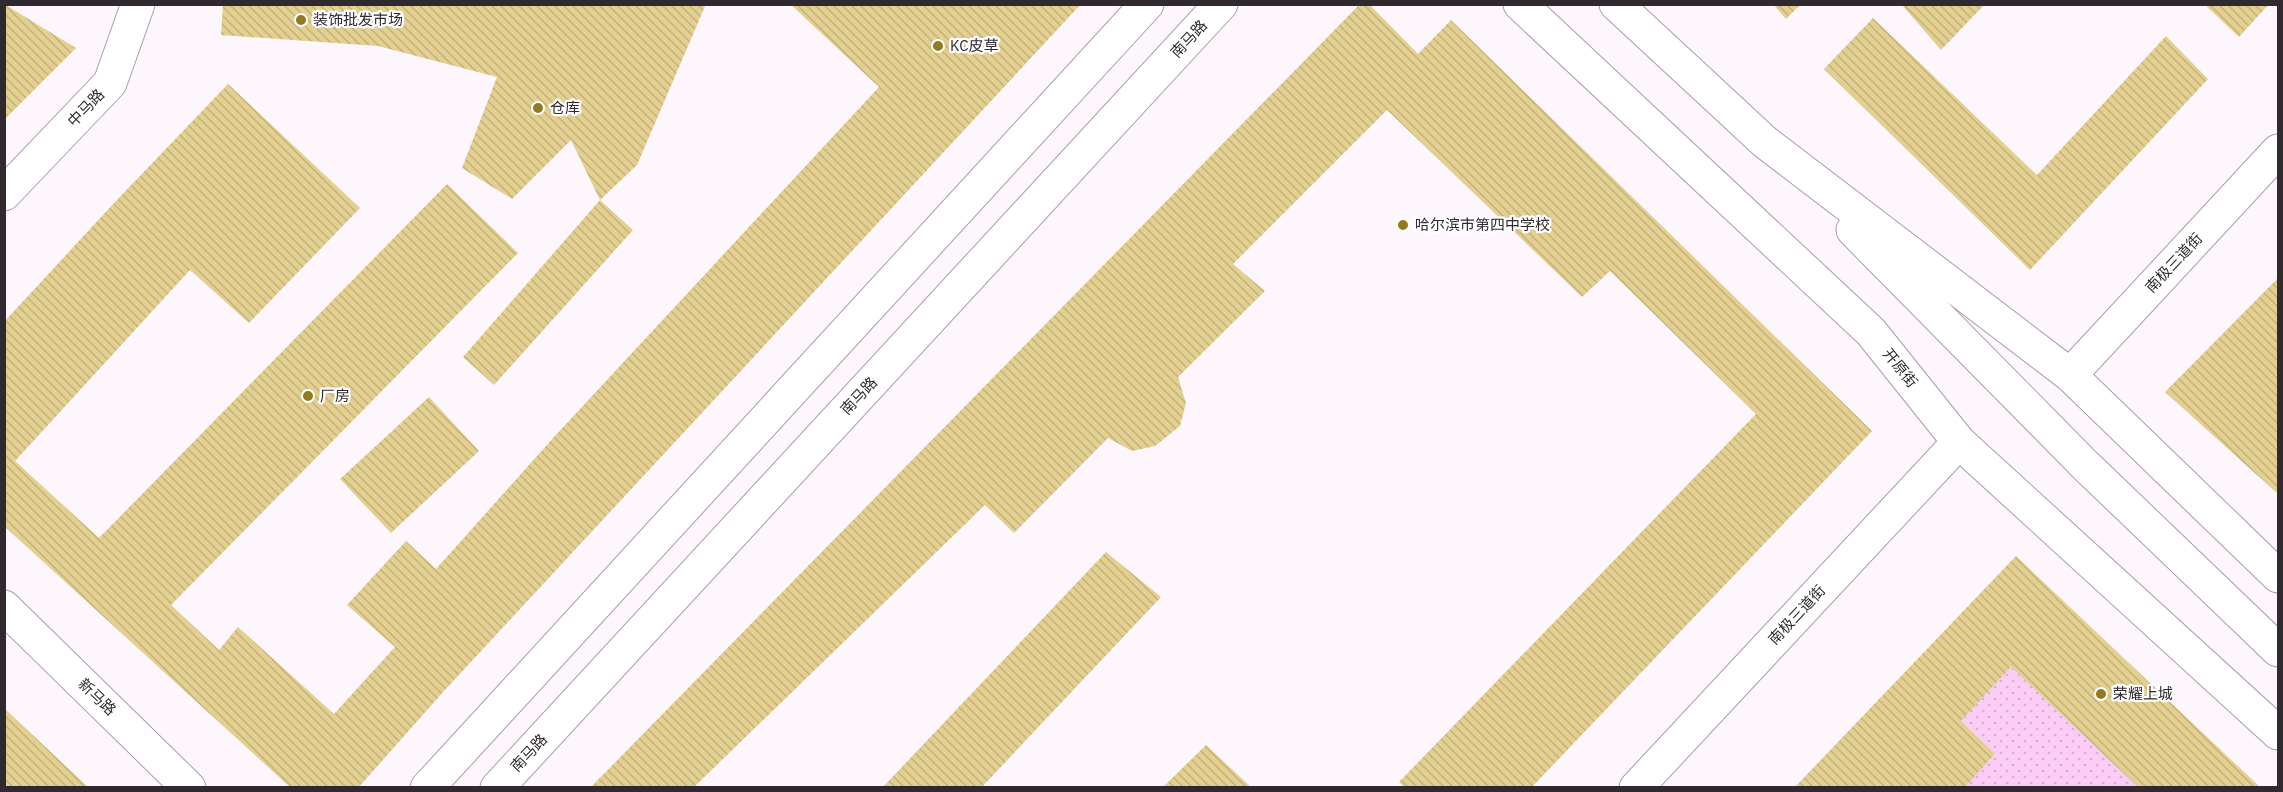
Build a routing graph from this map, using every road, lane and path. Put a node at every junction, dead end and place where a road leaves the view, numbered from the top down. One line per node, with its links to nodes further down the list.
1 (138, 4): 8 (main road, 中马路)
2 (1147, 4): 16 (main road)
3 (1221, 4): 17 (main road, 南马路)
4 (1520, 4): 10 (main road, 开原街)
5 (1616, 4): 6 (main road)
6 (1765, 142): 9 (main road); 13 (main road)
7 (2278, 151): 9 (main road, 南极三道街)
8 (4, 194)
9 (2070, 375): 11 (main road)
10 (1959, 442): 14 (main road, 开原街); 18 (main road, 南极三道街)
11 (2278, 576)
12 (4, 607): 15 (main road, 新马路)
13 (2278, 650)
14 (2278, 733)
15 (189, 788)
16 (427, 788)
17 (497, 788)
18 (1636, 788)

